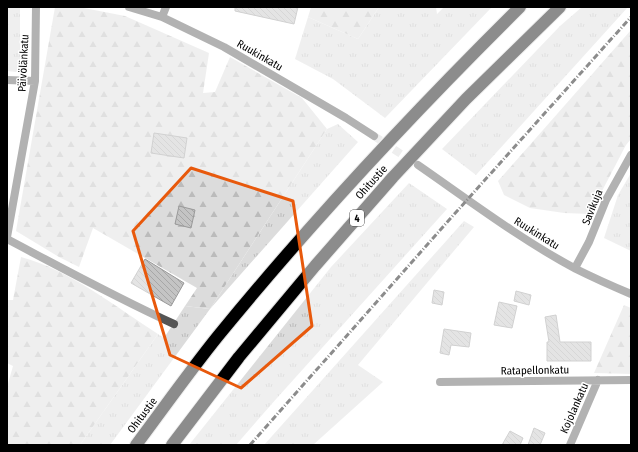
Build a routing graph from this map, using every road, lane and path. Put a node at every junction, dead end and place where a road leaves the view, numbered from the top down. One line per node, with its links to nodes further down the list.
1 (36, 7): 8 (street, Päivölänkatu)
2 (129, 7): 6 (street, Ruukinkatu)
3 (166, 7): 6 (street)
4 (520, 7): 19 (highway, Ohitustie)
5 (560, 7): 20 (highway, Ohitustie / 4)
6 (162, 17): 9 (street, Ruukinkatu)
7 (7, 80): 8 (street)
8 (35, 81): 12 (street, Päivölänkatu)
9 (374, 136)
10 (631, 155): 13 (street, Savikuja)
11 (418, 166): 13 (street, Ruukinkatu)
12 (7, 238): 15 (street, Päivölänkatu)
13 (575, 268): 14 (street, Ruukinkatu)
14 (631, 294)
15 (174, 324)
16 (598, 380): 17 (street, Ratapellonkatu); 18 (street, Ratapellonkatu); 21 (street, Kojolankatu)
17 (631, 380)
18 (440, 382)
19 (136, 445)
20 (172, 445)
21 (570, 445)

